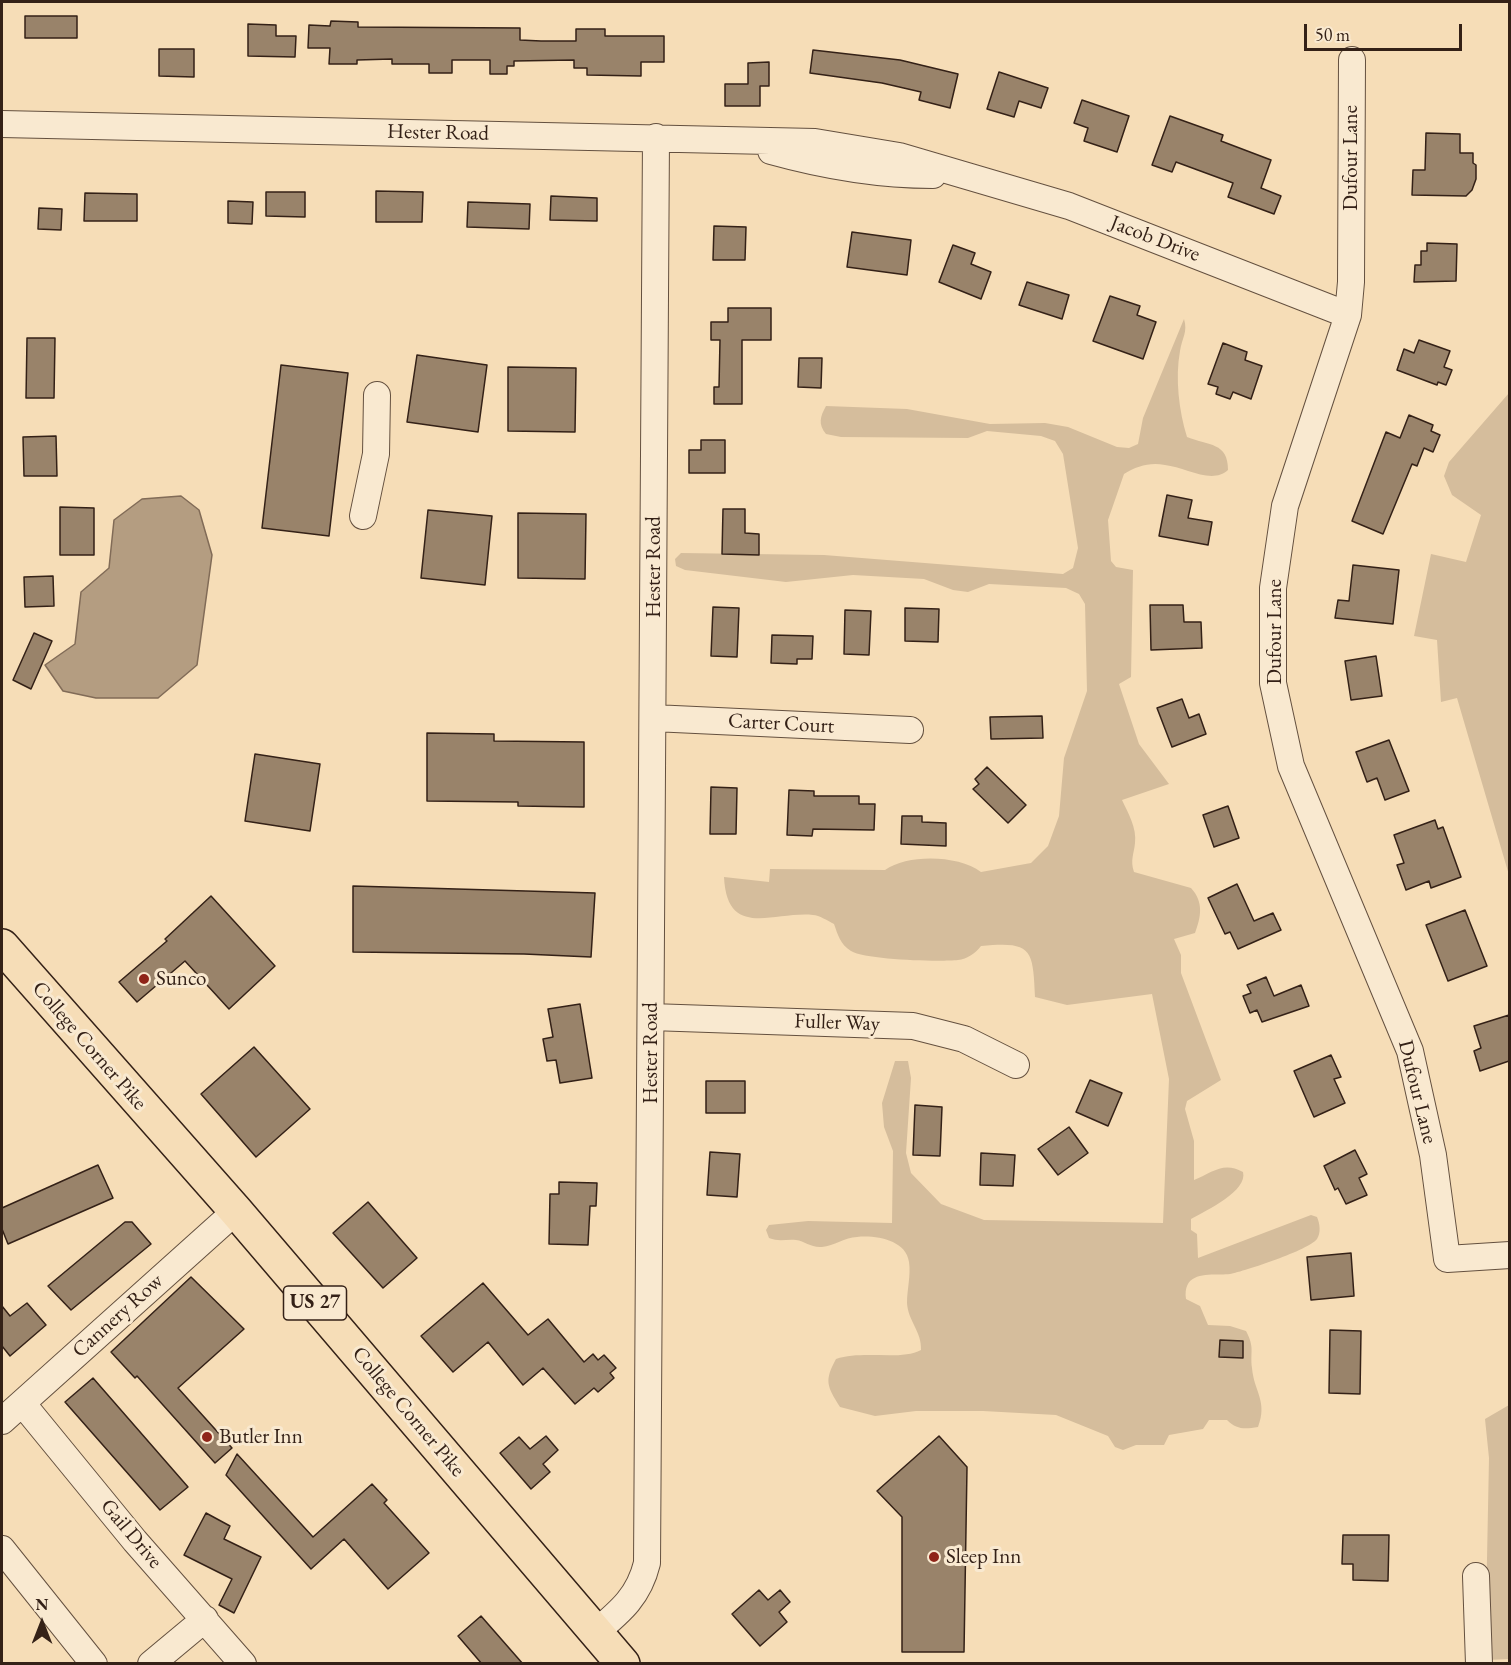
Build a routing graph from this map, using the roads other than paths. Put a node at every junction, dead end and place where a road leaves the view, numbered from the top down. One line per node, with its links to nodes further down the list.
1 (1352, 60): 4 (street, Dufour Lane)
2 (2, 124): 3 (street, Hester Road)
3 (656, 137): 4 (street, Jacob Drive); 7 (street, Hester Road)
4 (1348, 315): 13 (street, Dufour Lane)
5 (377, 395): 6 (street)
6 (363, 516)
7 (653, 718): 8 (street, Carter Court); 10 (street, Hester Road)
8 (910, 730)
9 (2, 946): 12 (highway, College Corner Pike / US 27)
10 (651, 1017): 11 (street, Fuller Way); 19 (street, Hester Road)
11 (1016, 1065)
12 (236, 1211): 14 (street, Cannery Row); 19 (highway, College Corner Pike / US 27)
13 (1509, 1255)
14 (22, 1402): 15 (street, Cannery Row); 18 (street, Gail Drive)
15 (2, 1421)
16 (2, 1549): 20 (street)
17 (1476, 1576): 24 (street)
18 (205, 1619): 21 (street); 22 (street, Gail Drive)
19 (596, 1632): 23 (highway, College Corner Pike / US 27)
20 (94, 1664)
21 (151, 1664)
22 (243, 1664)
23 (623, 1664)
24 (1479, 1664)

